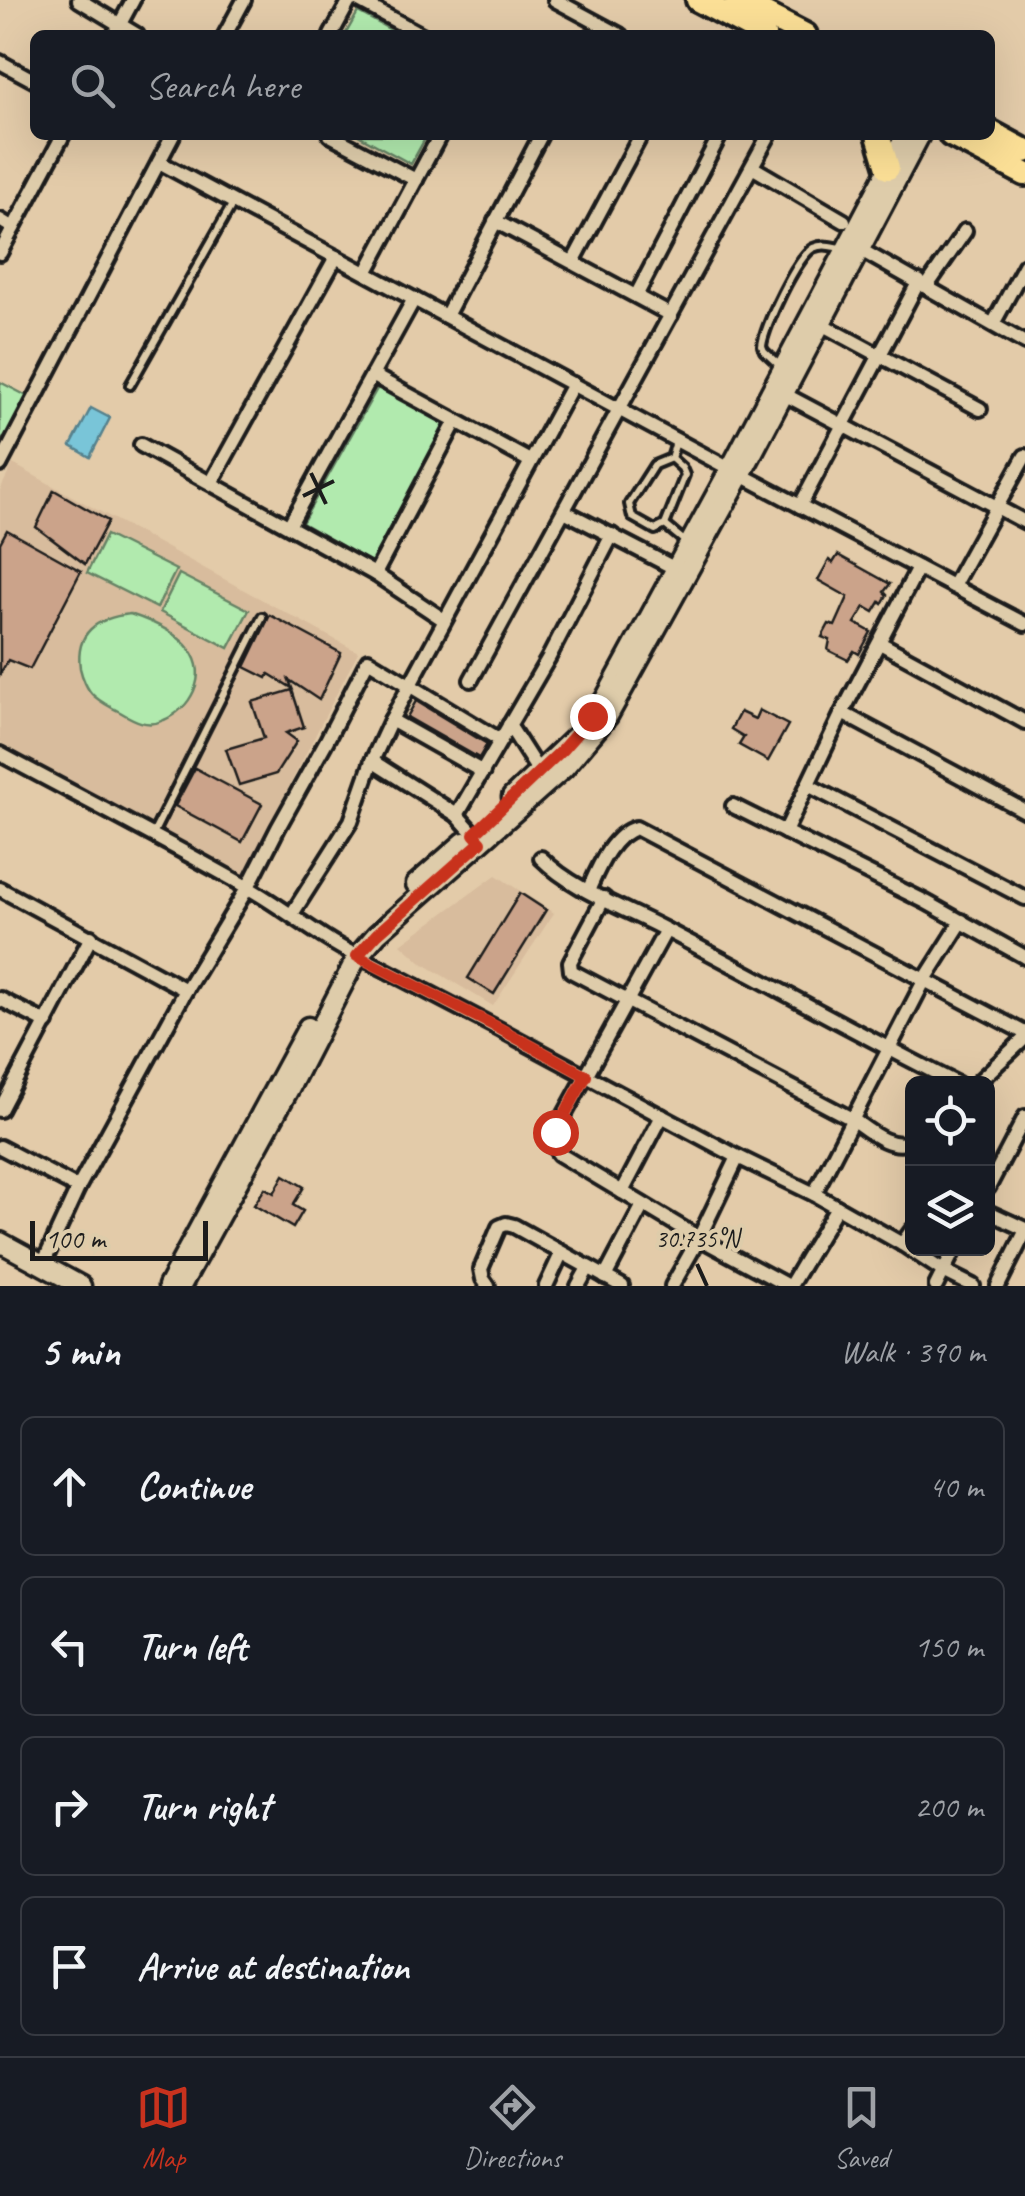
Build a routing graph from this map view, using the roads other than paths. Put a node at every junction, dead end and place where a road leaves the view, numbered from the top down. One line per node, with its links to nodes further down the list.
1 (78, 0): 9 (street)
2 (134, 0): 9 (street)
3 (244, 0): 10 (street)
4 (350, 0): 11 (street)
5 (357, 0): 12 (street)
6 (555, 0): 13 (street)
7 (698, 0): 8 (highway)
8 (738, 7): 14 (highway); 15 (highway)
9 (117, 30)
10 (228, 30)
11 (334, 30)
12 (413, 30)
13 (597, 30)
14 (759, 30)
15 (792, 30)
16 (0, 62): 17 (street)
17 (30, 78)
18 (995, 135): 31 (highway)
19 (60, 140): 41 (street)
20 (170, 140): 32 (street)
21 (340, 140): 36 (street)
22 (437, 140): 36 (street)
23 (538, 140): 39 (street)
24 (637, 140): 47 (street)
25 (717, 140): 51 (street)
26 (766, 140): 33 (street)
27 (880, 140): 34 (highway)
28 (903, 140): 34 (street)
29 (917, 140): 55 (street)
30 (961, 140): 35 (highway)
31 (1025, 151)
32 (159, 162): 37 (street); 73 (street)
33 (752, 166): 40 (street); 53 (street)
34 (888, 168): 43 (street)
35 (1025, 174)
36 (416, 180): 49 (street)
37 (233, 202): 46 (street); 61 (lane)
38 (0, 220): 41 (street)
39 (495, 221): 47 (street); 54 (street)
40 (844, 221)
41 (14, 228): 44 (street)
42 (965, 231): 50 (street)
43 (846, 249): 59 (street); 59 (lane)
44 (0, 253)
45 (868, 254): 50 (street)
46 (336, 257): 49 (street); 75 (street)
47 (573, 262): 51 (street)
48 (1025, 266): 56 (street)
49 (366, 273): 52 (street)
50 (922, 283): 56 (street); 58 (street)
51 (636, 296): 53 (street)
52 (414, 299): 54 (street); 60 (street)
53 (671, 314): 65 (street)
54 (446, 316): 62 (street)
55 (821, 324): 58 (street); 63 (street)
56 (992, 324): 57 (street)
57 (1025, 343)
58 (880, 356): 64 (street); 67 (street)
59 (784, 368): 74 (street)
60 (372, 374): 66 (street); 81 (street)
61 (130, 384)
62 (572, 384): 65 (street); 72 (street)
63 (784, 394): 67 (street); 74 (street)
64 (980, 409)
65 (620, 410): 68 (street); 78 (street)
66 (456, 421): 72 (street); 86 (street)
67 (843, 425): 76 (street); 77 (street)
68 (677, 440): 71 (lane); 74 (street)
69 (141, 444): 75 (street)
70 (1025, 456): 77 (street)
71 (671, 458): 80 (lane); 80 (lane)
72 (530, 461): 89 (street)
73 (0, 465)
74 (736, 472): 76 (street); 83 (street); 109 (street)
75 (211, 484): 81 (street)
76 (800, 506): 85 (street)
77 (995, 506): 79 (street); 87 (street)
78 (564, 510): 82 (street); 92 (street)
79 (1025, 522)
80 (665, 525): 83 (lane)
81 (289, 526): 86 (street)
82 (612, 535): 84 (street); 97 (street)
83 (689, 545): 84 (street)
84 (676, 568): 102 (street)
85 (918, 568): 87 (street); 91 (street)
86 (376, 574): 89 (street)
87 (953, 586): 90 (street)
88 (262, 616): 108 (lane)
89 (444, 620): 93 (street)
90 (1025, 624)
91 (880, 643): 94 (street); 96 (street)
92 (471, 680)
93 (410, 686): 95 (street); 98 (street); 111 (street)
94 (842, 713): 103 (street); 105 (street)
95 (391, 720): 100 (street); 101 (street)
96 (1025, 722)
97 (509, 725): 98 (street); 102 (street)
98 (500, 740): 101 (street)
99 (0, 754): 108 (street)
100 (372, 760): 106 (street); 116 (street)
101 (482, 772): 106 (street)
102 (539, 772): 109 (street)
103 (808, 785): 107 (street); 115 (street)
104 (733, 806): 107 (street)
105 (1025, 812)
106 (457, 815): 109 (street)
107 (785, 832): 117 (street)
108 (152, 836): 111 (street)
109 (477, 838): 120 (street)
110 (541, 858): 113 (street)
111 (248, 887): 116 (street); 123 (street)
112 (0, 889): 119 (street)
113 (588, 891): 114 (street); 122 (street)
114 (604, 898): 118 (street); 125 (street)
115 (1025, 898)
116 (292, 914): 120 (street)
117 (962, 920): 121 (street); 122 (street)
118 (666, 930): 125 (street); 128 (street)
119 (91, 937): 123 (street); 126 (street)
120 (353, 955): 130 (street); 159 (street); 160 (street)
121 (1025, 957)
122 (924, 981): 127 (street); 128 (street)
123 (186, 990): 141 (street)
124 (0, 999): 126 (street)
125 (627, 1000): 130 (street); 136 (street)
126 (47, 1023): 133 (street)
127 (1025, 1036): 129 (street)
128 (888, 1049): 131 (street); 136 (street)
129 (1019, 1054): 132 (street)
130 (586, 1076): 134 (street); 142 (street)
131 (942, 1076)
132 (987, 1076)
133 (0, 1110)
134 (662, 1116): 139 (street); 142 (street)
135 (1025, 1117): 140 (street)
136 (852, 1119): 137 (street); 143 (street)
137 (905, 1144)
138 (0, 1147): 141 (street)
139 (738, 1157): 143 (street); 148 (street)
140 (995, 1175)
141 (78, 1188): 154 (street)
142 (622, 1192): 144 (street)
143 (814, 1194): 145 (street)
144 (643, 1205): 148 (street); 157 (street)
145 (837, 1207): 151 (street); 166 (street)
146 (995, 1215): 147 (street)
147 (1024, 1227): 169 (street)
148 (698, 1238): 165 (street); 166 (street)
149 (905, 1240): 151 (street)
150 (0, 1242): 154 (street)
151 (902, 1244): 156 (street)
152 (562, 1254): 155 (street); 161 (street); 162 (street)
153 (951, 1256): 156 (street)
154 (43, 1264): 158 (street)
155 (588, 1268): 157 (street); 163 (street)
156 (943, 1271): 167 (street); 168 (street)
157 (605, 1277): 164 (street)
158 (81, 1286)
159 (168, 1286)
160 (182, 1286)
161 (488, 1286)
162 (546, 1286)
163 (578, 1286)
164 (622, 1286)
165 (672, 1286)
166 (788, 1286)
167 (936, 1286)
168 (973, 1286)
169 (998, 1286)

